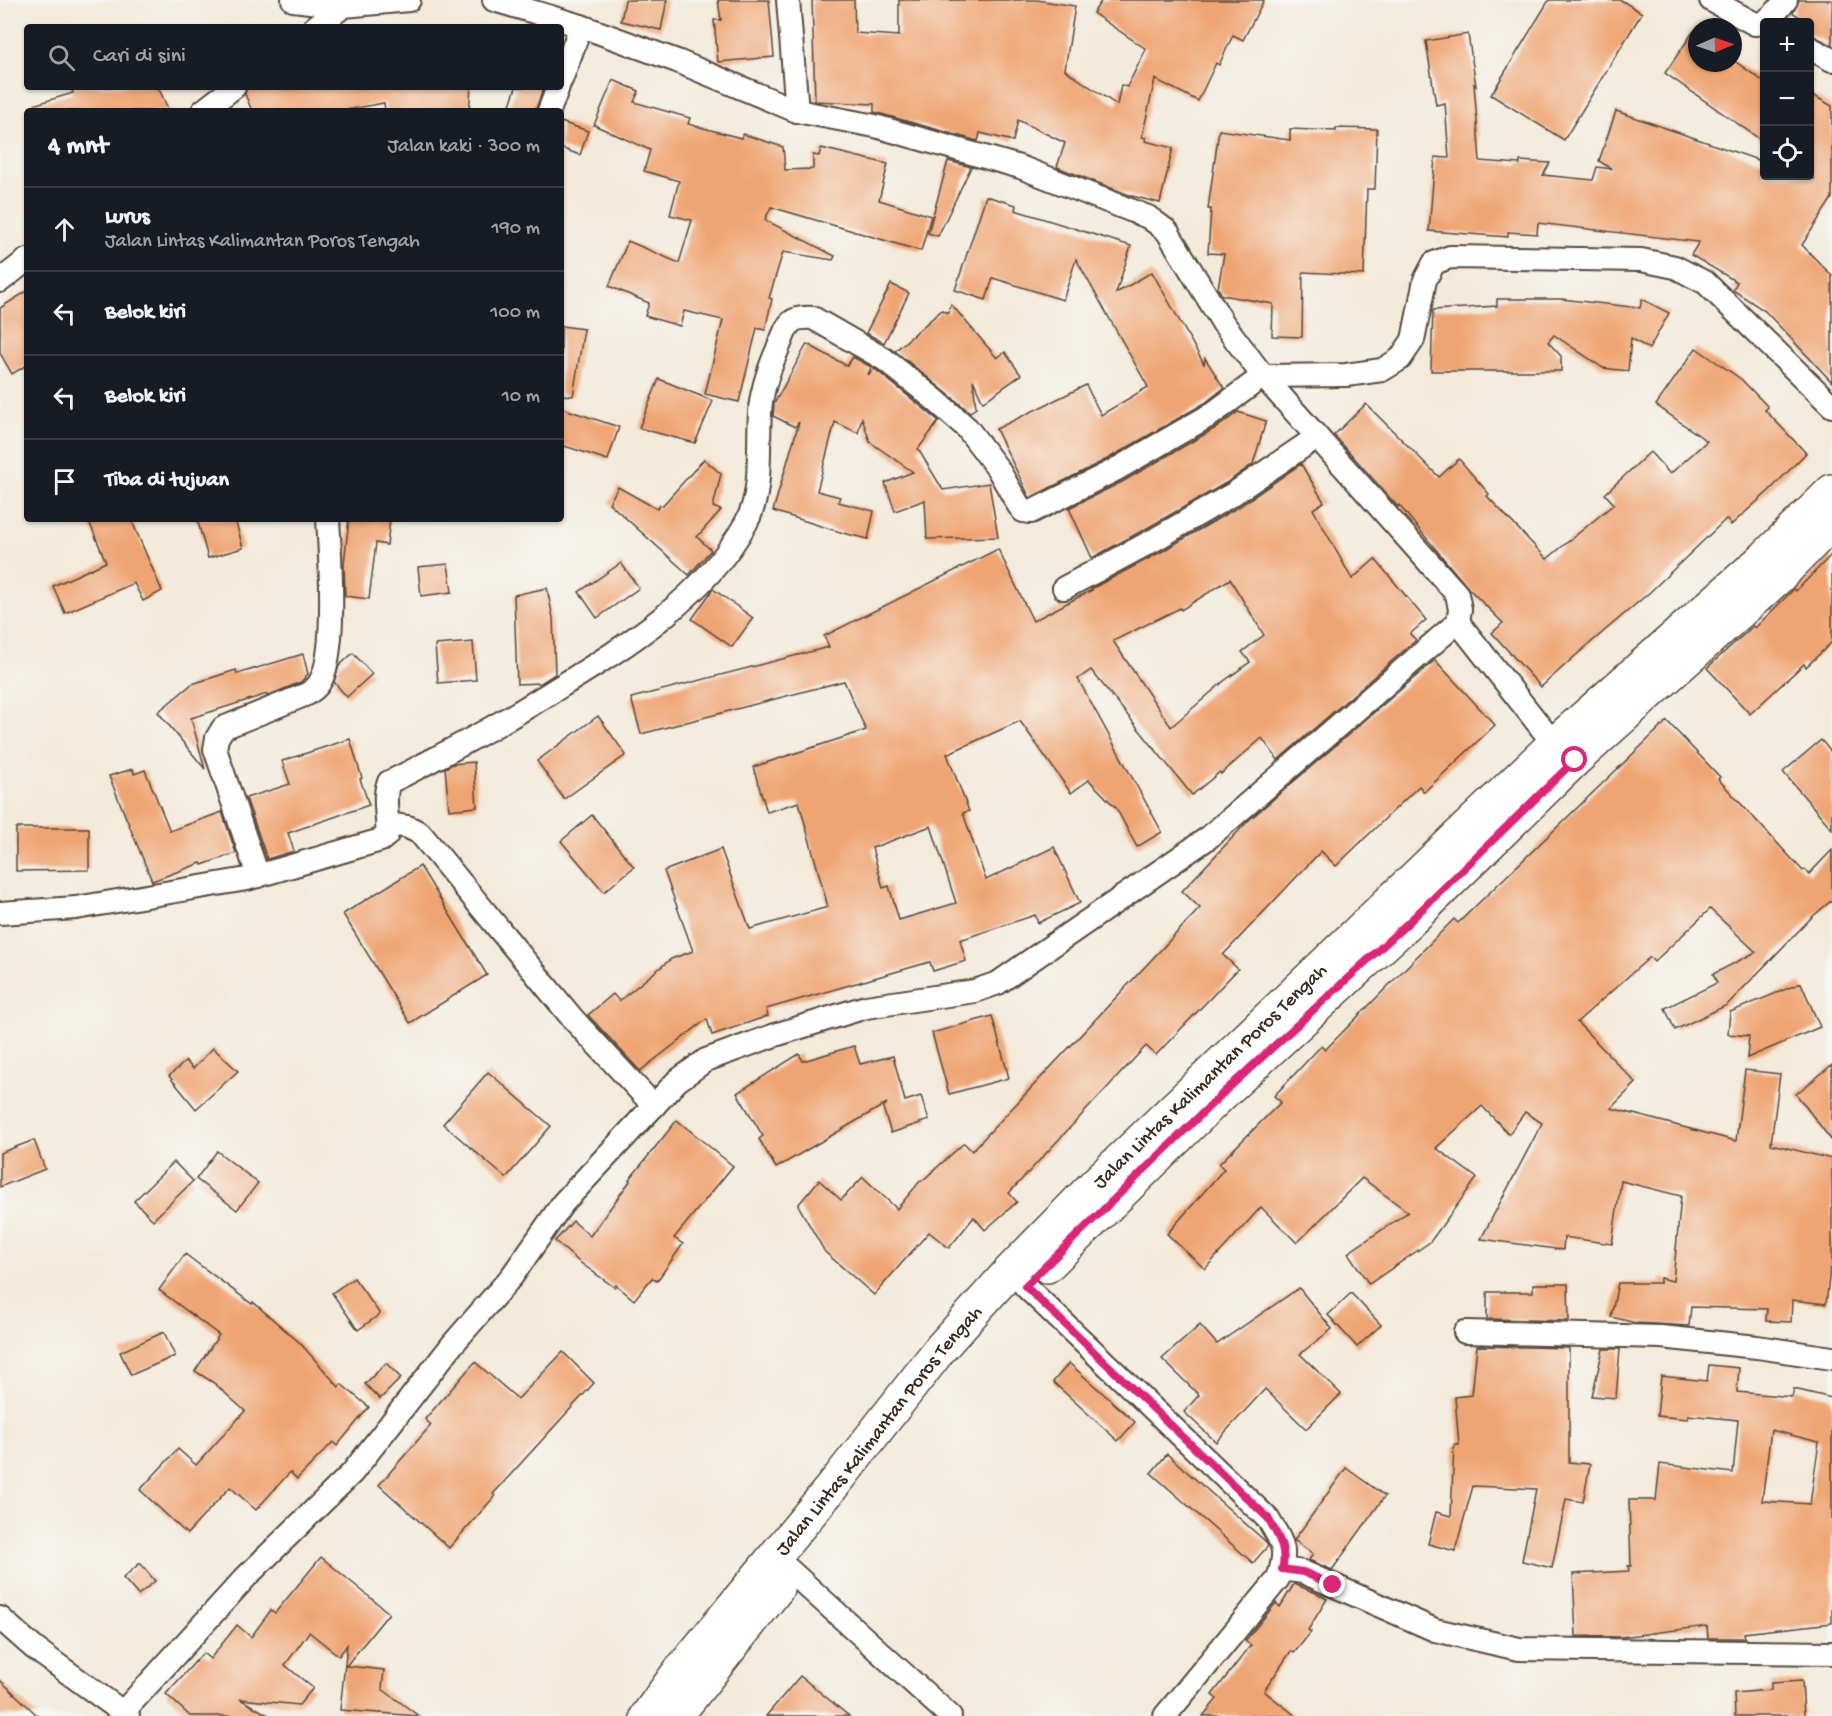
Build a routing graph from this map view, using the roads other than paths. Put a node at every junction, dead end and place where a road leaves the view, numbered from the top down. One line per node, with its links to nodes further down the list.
1 (293, 0): 7 (street)
2 (409, 0): 7 (street)
3 (494, 0): 11 (street)
4 (788, 0): 19 (street)
5 (1711, 0): 9 (street)
6 (1786, 0): 8 (street)
7 (344, 6): 10 (street)
8 (1769, 18)
9 (1760, 23)
10 (319, 24)
11 (581, 26): 14 (street); 19 (street)
12 (1814, 51): 13 (street)
13 (1832, 60)
14 (564, 72)
15 (230, 90): 17 (street)
16 (557, 90): 18 (street)
17 (207, 108)
18 (550, 108)
19 (797, 111): 22 (street)
20 (24, 262): 21 (street)
21 (0, 280)
22 (1263, 376): 23 (street); 24 (street); 31 (street)
23 (1832, 406)
24 (1317, 436): 28 (street); 29 (street)
25 (1832, 491): 30 (main road, Jalan Lintas Kalimantan Poros Tengah)
26 (328, 522): 32 (street)
27 (1832, 523): 35 (main road, Jalan Lintas Kalimantan Poros Tengah)
28 (1064, 588)
29 (1458, 622): 30 (street); 34 (street)
30 (1554, 744): 38 (main road, Jalan Lintas Kalimantan Poros Tengah)
31 (388, 824): 32 (street); 34 (street)
32 (258, 876): 33 (street)
33 (0, 913)
34 (654, 1106): 42 (street)
35 (1025, 1286): 38 (main road, Jalan Lintas Kalimantan Poros Tengah); 39 (street)
36 (1465, 1332): 37 (street)
37 (1832, 1358)
38 (783, 1564): 43 (main road, Jalan Lintas Kalimantan Poros Tengah); 44 (main road, Jalan Lintas Kalimantan Poros Tengah); 45 (street)
39 (1282, 1569): 41 (street); 46 (street)
40 (0, 1618): 42 (street)
41 (1832, 1653)
42 (126, 1714)
43 (647, 1716)
44 (676, 1716)
45 (950, 1716)
46 (1165, 1716)

